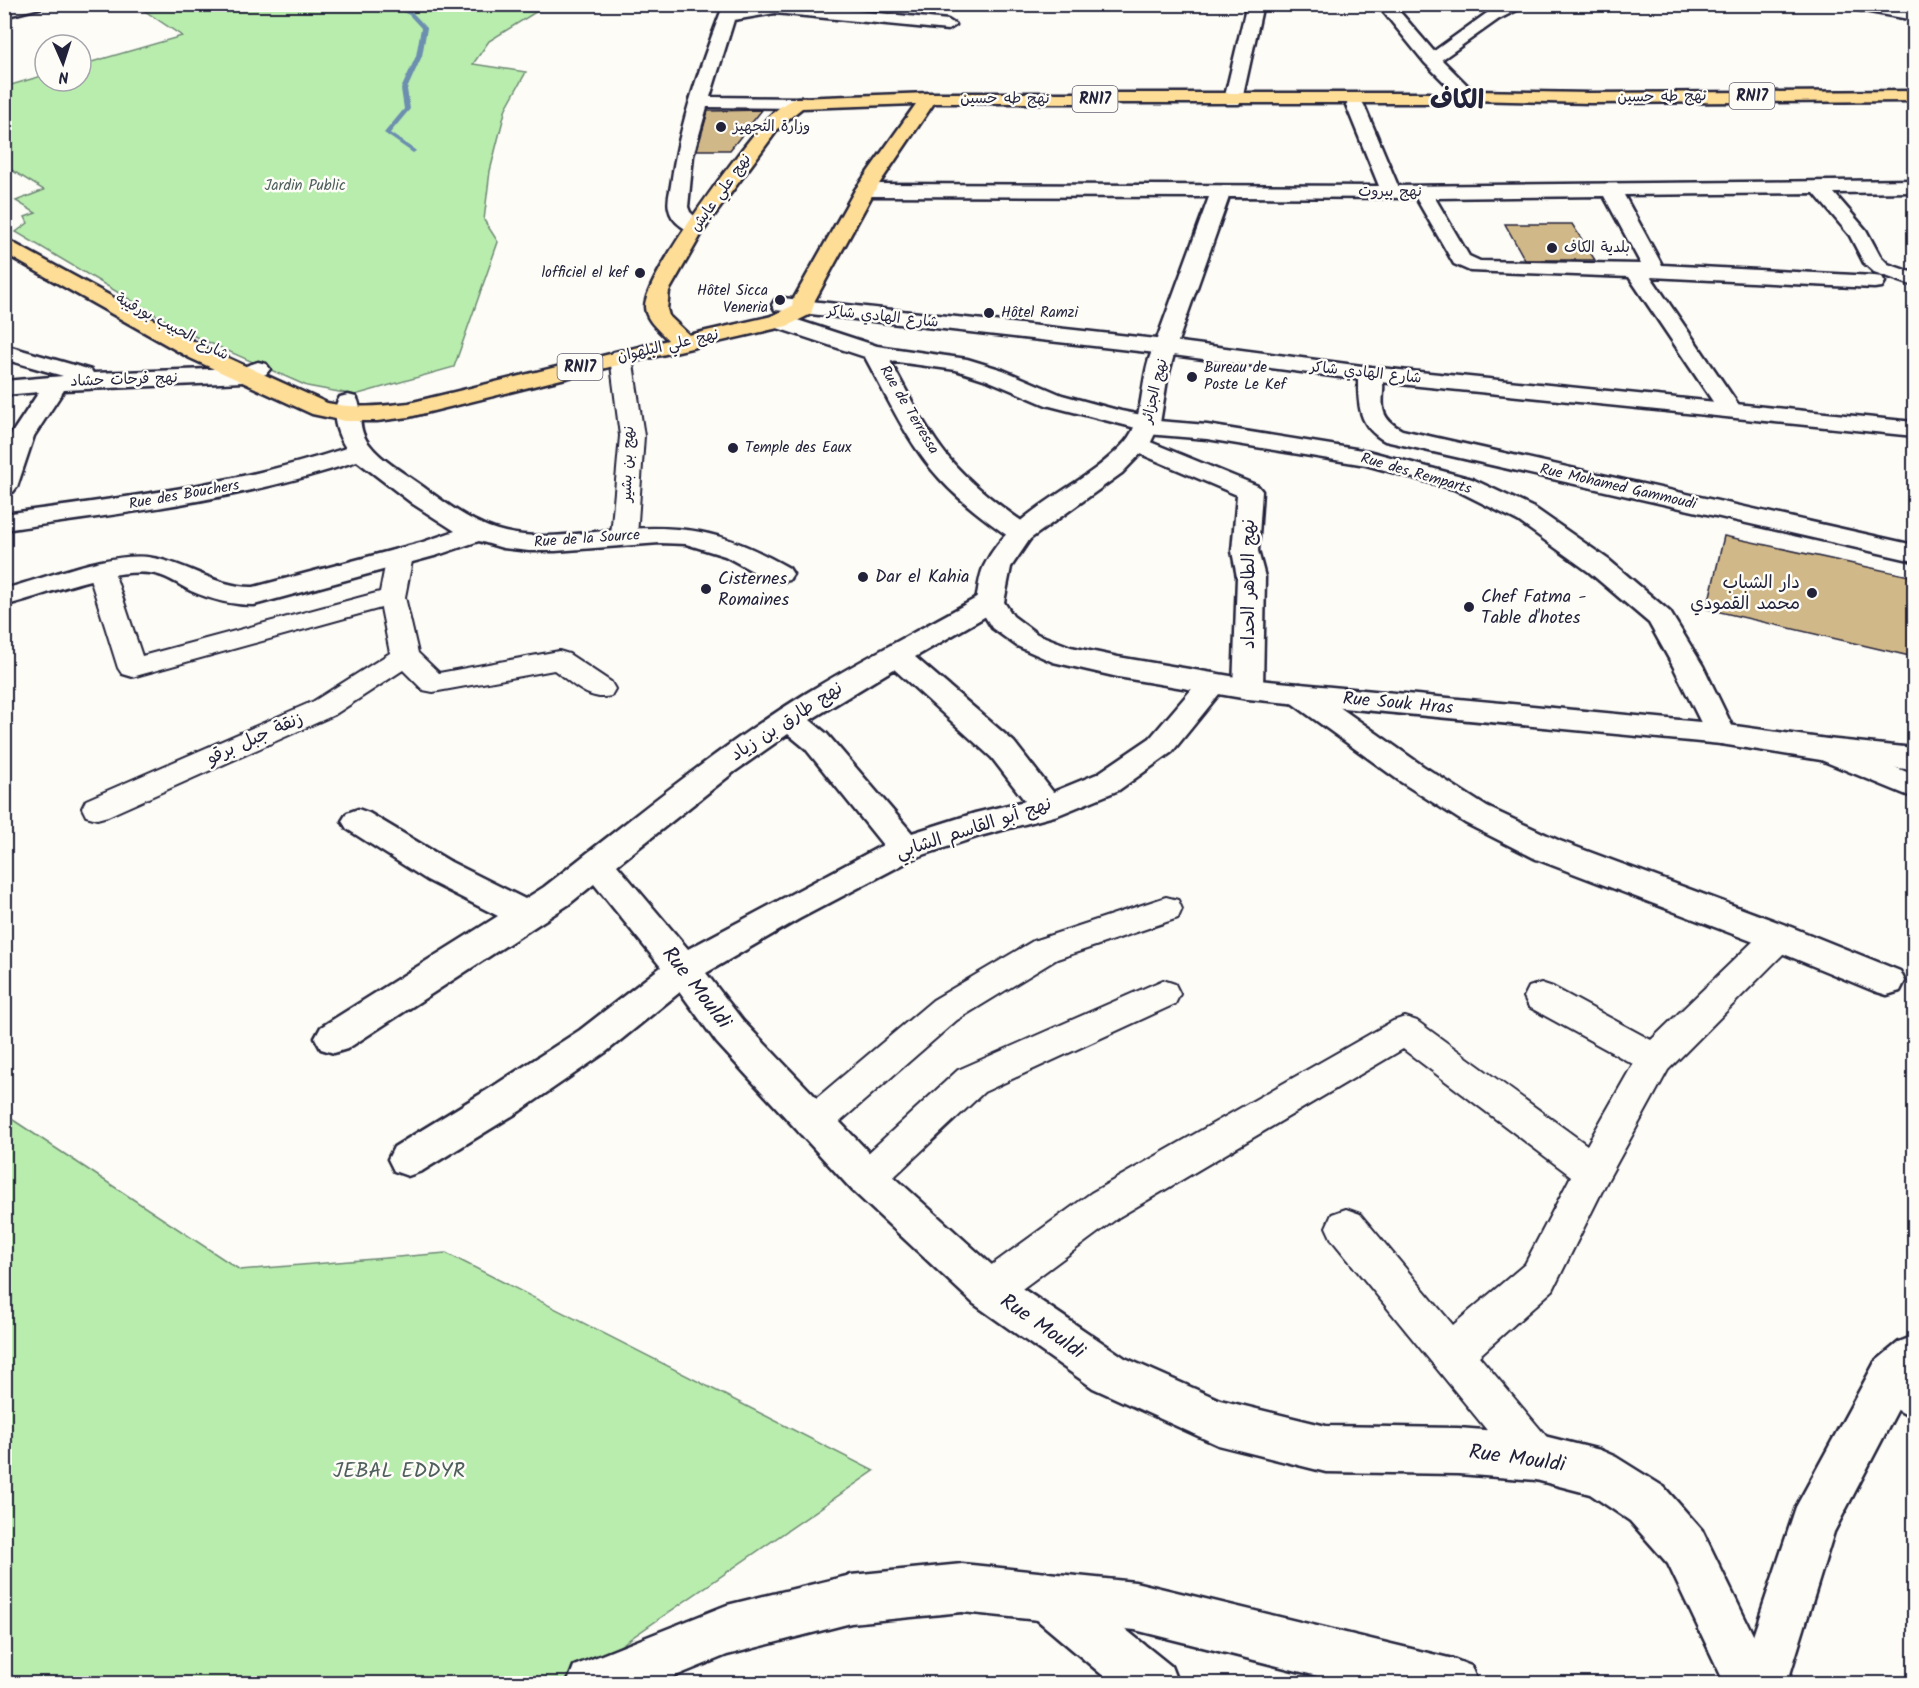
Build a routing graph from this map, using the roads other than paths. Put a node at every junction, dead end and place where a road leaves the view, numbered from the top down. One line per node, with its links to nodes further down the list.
1 (38, 4): 8 (street)
2 (1255, 4): 16 (street)
3 (1384, 4): 11 (street)
4 (1522, 4): 11 (street)
5 (1853, 4): 6 (street)
6 (1894, 7): 9 (street)
7 (729, 11): 10 (street); 18 (street)
8 (4, 12)
9 (1914, 15)
10 (948, 25)
11 (1431, 59): 14 (street)
12 (1914, 96): 14 (main road, نهج طه حسين / RN17)
13 (928, 98): 16 (main road, نهج طه حسين / RN17); 19 (main road); 23 (main road)
14 (1472, 98): 15 (main road, RN17); 15 (main road, RN17)
15 (1437, 99): 17 (main road, نهج طه حسين / RN17); 20 (main road, نهج طه حسين / RN17)
16 (1233, 100): 17 (main road, نهج طه حسين / RN17)
17 (1262, 100): 20 (main road, نهج طه حسين / RN17)
18 (700, 102): 19 (street); 28 (street)
19 (798, 103): 28 (main road, نهج علي عايش)
20 (1354, 105): 26 (street)
21 (1914, 186): 22 (street, نهج بيروت)
22 (1819, 187): 24 (street, نهج بيروت); 32 (street)
23 (865, 190): 25 (street, نهج بيروت); 34 (main road)
24 (1611, 190): 27 (street, نهج بيروت); 31 (street)
25 (1221, 192): 26 (street, نهج بيروت); 36 (street, نهج الجزائر)
26 (1391, 192): 27 (street, نهج بيروت)
27 (1422, 192): 31 (street)
28 (696, 227): 35 (main road, نهج علي عايش)
29 (4, 233): 40 (main road, شارع الحبيب بورقيبة / RN17)
30 (4, 244): 40 (main road, شارع الحبيب بورقيبة / RN17)
31 (1645, 271): 33 (street); 46 (street)
32 (1914, 280)
33 (1874, 282)
34 (792, 308): 35 (main road, نهج علي البلهوان / RN17); 36 (street, شارع الهادي شاكر); 38 (street, Rue de Terressa)
35 (678, 337): 39 (main road, نهج علي البلهوان / RN17); 45 (main road, نهج علي البلهوان / RN17)
36 (1165, 347): 41 (street, شارع الهادي شاكر); 50 (street, نهج الجزائر)
37 (4, 352): 42 (street)
38 (874, 352): 50 (street); 55 (street, Rue de Terressa)
39 (621, 357): 45 (main road, نهج علي البلهوان / RN17); 56 (street, نهج بن بشير)
40 (250, 372): 42 (street, نهج فرحات حشاد); 45 (main road, شارع الحبيب بورقيبة / RN17)
41 (1370, 374): 46 (street, شارع الهادي شاكر); 57 (street, Rue Mohamed Gammoudi)
42 (92, 380): 43 (street, نهج فرحات حشاد)
43 (57, 383): 44 (street, نهج فرحات حشاد); 47 (street)
44 (4, 388)
45 (346, 408): 51 (street, Rue de la Source)
46 (1730, 410): 49 (street, شارع الهادي شاكر)
47 (31, 423): 48 (street); 52 (street)
48 (4, 425)
49 (1914, 429)
50 (1144, 431): 55 (street, نهج الجزائر); 68 (street, نهج الطاهر الحداد); 71 (street, Rue des Remparts)
51 (359, 452): 53 (street, Rue des Bouchers); 54 (street, Rue de la Source)
52 (4, 487)
53 (4, 522)
54 (479, 532): 56 (street, Rue de la Source); 58 (street)
55 (1021, 533): 63 (street, نهج الجزائر)
56 (624, 536): 60 (street, Rue de la Source)
57 (1914, 553)
58 (400, 556): 59 (street); 61 (street)
59 (101, 572): 61 (street); 62 (street)
60 (779, 574)
61 (392, 597): 65 (street)
62 (4, 598)
63 (990, 602): 64 (street, نهج طارق بن زياد); 66 (street, Rue Souk Hras)
64 (895, 655): 70 (street, نهج طارق بن زياد); 75 (street)
65 (405, 656): 67 (street); 76 (street, زنقة جبل برقو)
66 (1214, 683): 68 (street, Rue Souk Hras); 75 (street, نهج أبو القاسم الشابي)
67 (601, 689)
68 (1248, 689): 69 (street, Rue Souk Hras)
69 (1300, 694): 71 (street, Rue Souk Hras); 82 (street)
70 (789, 719): 78 (street); 79 (street, نهج طارق بن زياد)
71 (1721, 734): 72 (street, Rue Souk Hras)
72 (1827, 750): 73 (street); 74 (street)
73 (1914, 759)
74 (1914, 787)
75 (1047, 807): 78 (street, نهج أبو القاسم الشابي)
76 (97, 808)
77 (358, 821): 81 (street)
78 (905, 848): 83 (street, نهج أبو القاسم الشابي)
79 (597, 865): 81 (street, نهج طارق بن زياد); 83 (street, Rue Mouldi)
80 (1166, 909): 89 (street)
81 (527, 915): 87 (street, نهج طارق بن زياد)
82 (1779, 937): 84 (street); 88 (street)
83 (683, 969): 89 (street, Rue Mouldi); 90 (street, نهج أبو القاسم الشابي)
84 (1887, 981)
85 (1163, 994): 92 (street)
86 (1541, 997): 88 (street)
87 (334, 1038)
88 (1655, 1059): 91 (street)
89 (813, 1123): 92 (street, Rue Mouldi)
90 (408, 1159)
91 (1593, 1171): 94 (street); 95 (street)
92 (867, 1178): 94 (street, Rue Mouldi)
93 (1346, 1227): 95 (street)
94 (989, 1290): 97 (street, Rue Mouldi)
95 (1451, 1354): 97 (street)
96 (1906, 1377): 103 (street)
97 (1536, 1457): 102 (street, Rue Mouldi)
98 (1046, 1596): 99 (street); 100 (street); 101 (street)
99 (592, 1683)
100 (1153, 1683)
101 (1453, 1683)
102 (1752, 1683)
103 (1762, 1683)

